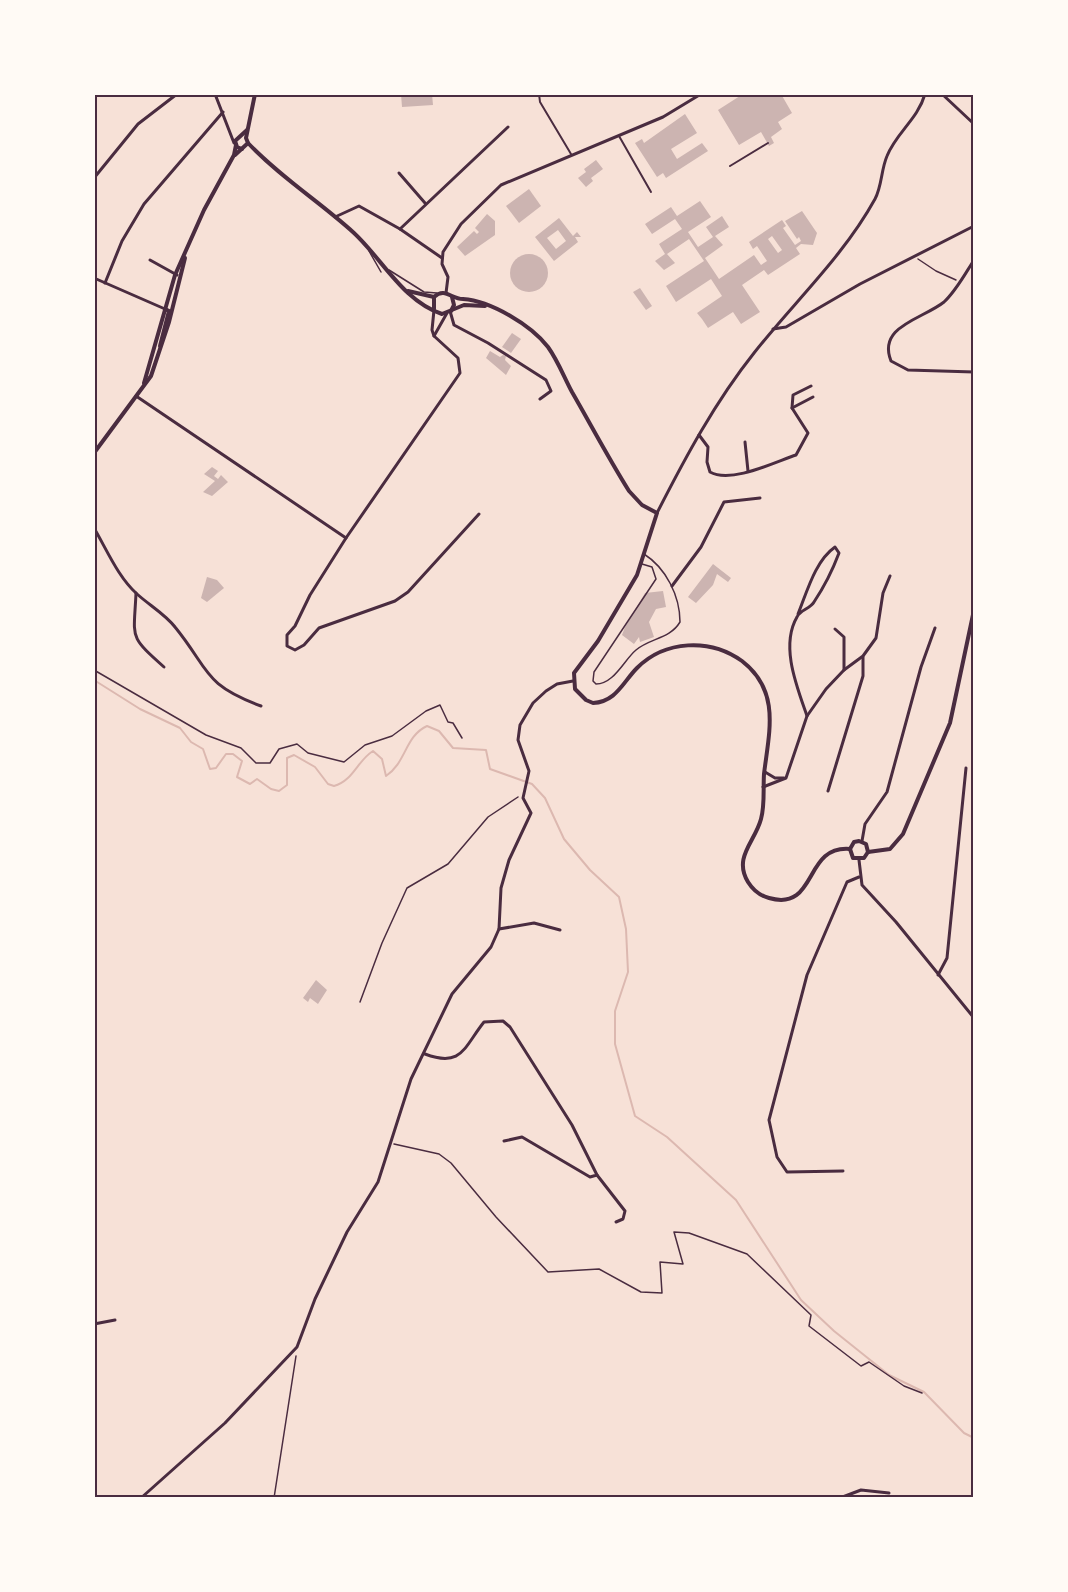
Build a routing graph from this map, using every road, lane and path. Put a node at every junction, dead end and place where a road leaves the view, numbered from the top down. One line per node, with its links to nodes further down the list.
1 (177, 94): 22 (street)
2 (215, 94): 8 (street)
3 (255, 94): 11 (street)
4 (539, 94): 18 (street)
5 (701, 94): 13 (street)
6 (925, 94): 50 (street)
7 (942, 94): 9 (street)
8 (223, 112): 12 (street); 40 (street)
9 (974, 124)
10 (508, 127): 24 (street)
11 (248, 129): 14 (street); 16 (street)
12 (231, 135): 14 (street); 17 (street)
13 (619, 136): 18 (street); 23 (street)
14 (238, 137): 16 (street); 17 (street)
15 (768, 143): 20 (street)
16 (246, 144): 17 (street); 19 (street); 25 (street)
17 (235, 145): 19 (street)
18 (571, 154): 31 (street)
19 (234, 155): 29 (street)
20 (730, 166)
21 (399, 172): 24 (street)
22 (94, 178)
23 (651, 192)
24 (425, 203): 27 (street)
25 (335, 217): 27 (street); 28 (street)
26 (974, 226): 30 (street)
27 (400, 229): 31 (street)
28 (366, 245): 34 (street); 35 (lane)
29 (186, 252): 36 (street); 37 (street)
30 (916, 256): 39 (path); 50 (street)
31 (442, 258): 43 (street)
32 (150, 260): 36 (street)
33 (974, 260): 39 (street)
34 (388, 269): 41 (street); 42 (lane)
35 (381, 272)
36 (175, 274): 37 (street); 47 (street)
37 (182, 276): 52 (street)
38 (94, 278): 40 (street)
39 (960, 281): 53 (street)
40 (105, 283): 47 (street)
41 (405, 290): 44 (street); 48 (street)
42 (438, 293): 43 (street); 44 (street)
43 (446, 293): 45 (street)
44 (434, 297): 48 (street)
45 (452, 297): 46 (street); 49 (street)
46 (487, 306): 49 (street); 65 (street)
47 (165, 309): 52 (street); 54 (street)
48 (434, 309): 49 (street); 51 (street)
49 (448, 312): 51 (street); 58 (street)
50 (773, 329): 60 (street)
51 (434, 336): 68 (street)
52 (161, 348): 54 (street)
53 (974, 372)
54 (144, 383): 56 (street)
55 (811, 386): 59 (street)
56 (136, 396): 62 (street); 68 (street)
57 (813, 397): 59 (street)
58 (540, 399)
59 (792, 408): 63 (street)
60 (699, 435): 63 (street); 65 (street)
61 (745, 442): 63 (street)
62 (94, 453)
63 (748, 471)
64 (760, 498): 72 (street)
65 (657, 513): 69 (street)
66 (479, 514): 68 (street)
67 (94, 528): 73 (street)
68 (346, 538)
69 (644, 554): 70 (street); 72 (lane)
70 (641, 563): 72 (lane); 82 (street)
71 (890, 576): 78 (street)
72 (672, 586)
73 (135, 593): 79 (street); 83 (street)
74 (974, 610): 94 (street)
75 (798, 614): 75 (street); 84 (street)
76 (935, 628): 92 (street)
77 (835, 629): 81 (street)
78 (863, 656): 81 (street); 90 (street)
79 (164, 667)
80 (94, 670): 85 (path)
81 (844, 670): 84 (street)
82 (573, 681): 87 (street); 91 (street)
83 (261, 705)
84 (807, 716): 88 (street)
85 (462, 738)
86 (966, 768): 99 (street)
87 (765, 772): 88 (street); 89 (street)
88 (786, 778): 89 (street)
89 (763, 787): 93 (street)
90 (828, 791)
91 (524, 794): 97 (street); 100 (path)
92 (862, 841): 93 (street); 94 (street)
93 (850, 849): 95 (street)
94 (868, 852): 95 (street)
95 (859, 860): 96 (street)
96 (859, 877): 99 (street); 105 (street)
97 (499, 929): 98 (street); 102 (street)
98 (560, 930)
99 (938, 975): 101 (street)
100 (360, 1002)
101 (974, 1018)
102 (425, 1054): 106 (street); 110 (street)
103 (504, 1141): 106 (street)
104 (394, 1144): 111 (path)
105 (843, 1171)
106 (597, 1175): 107 (street)
107 (616, 1222)
108 (115, 1320): 109 (street)
109 (94, 1324)
110 (297, 1347): 113 (street); 114 (path)
111 (922, 1393)
112 (889, 1493): 115 (street)
113 (141, 1497)
114 (274, 1497)
115 (840, 1497)

